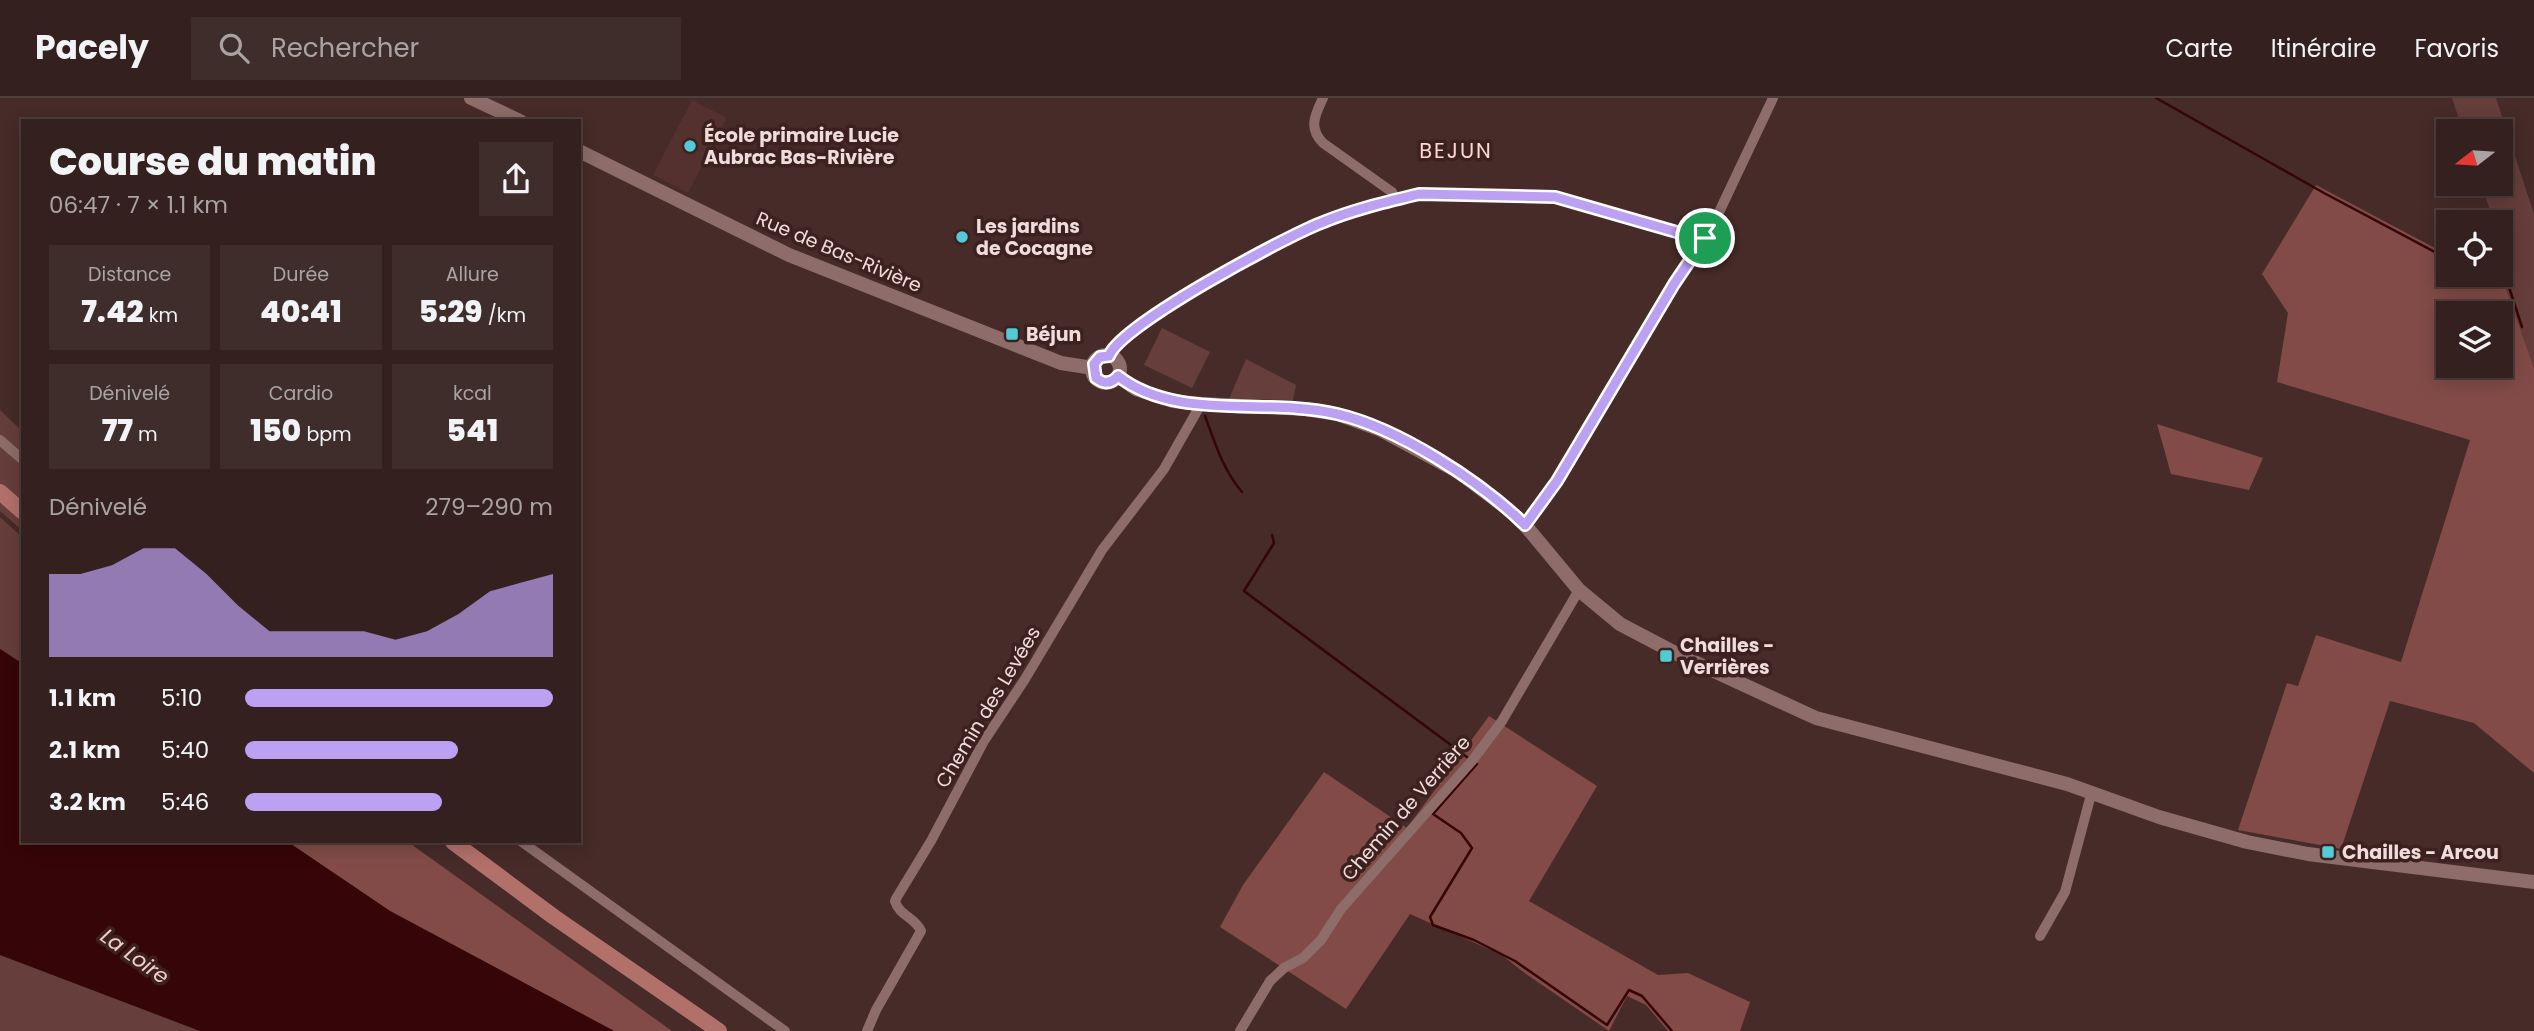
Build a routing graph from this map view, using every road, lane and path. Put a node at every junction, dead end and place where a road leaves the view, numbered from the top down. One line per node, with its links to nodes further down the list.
1 (471, 98): 4 (street)
2 (1323, 98): 6 (street)
3 (1773, 98): 7 (street)
4 (511, 119)
5 (581, 152): 9 (street, Rue de Bas-Rivière)
6 (1396, 200): 7 (street); 8 (street)
7 (1705, 238): 16 (street)
8 (1109, 356): 9 (street); 10 (street)
9 (1093, 368): 10 (street)
10 (1118, 376): 11 (street)
11 (1201, 404): 16 (street); 25 (street, Chemin des Levées)
12 (0, 440): 13 (street)
13 (21, 458)
14 (0, 492): 15 (main road)
15 (21, 510)
16 (1525, 525): 17 (street)
17 (1579, 590): 18 (street); 26 (street, Chemin de Verrière)
18 (2092, 792): 21 (street); 22 (street)
19 (454, 843): 23 (main road)
20 (523, 843): 24 (street)
21 (2534, 882)
22 (2040, 936)
23 (719, 1031)
24 (785, 1031)
25 (867, 1031)
26 (1240, 1031)

